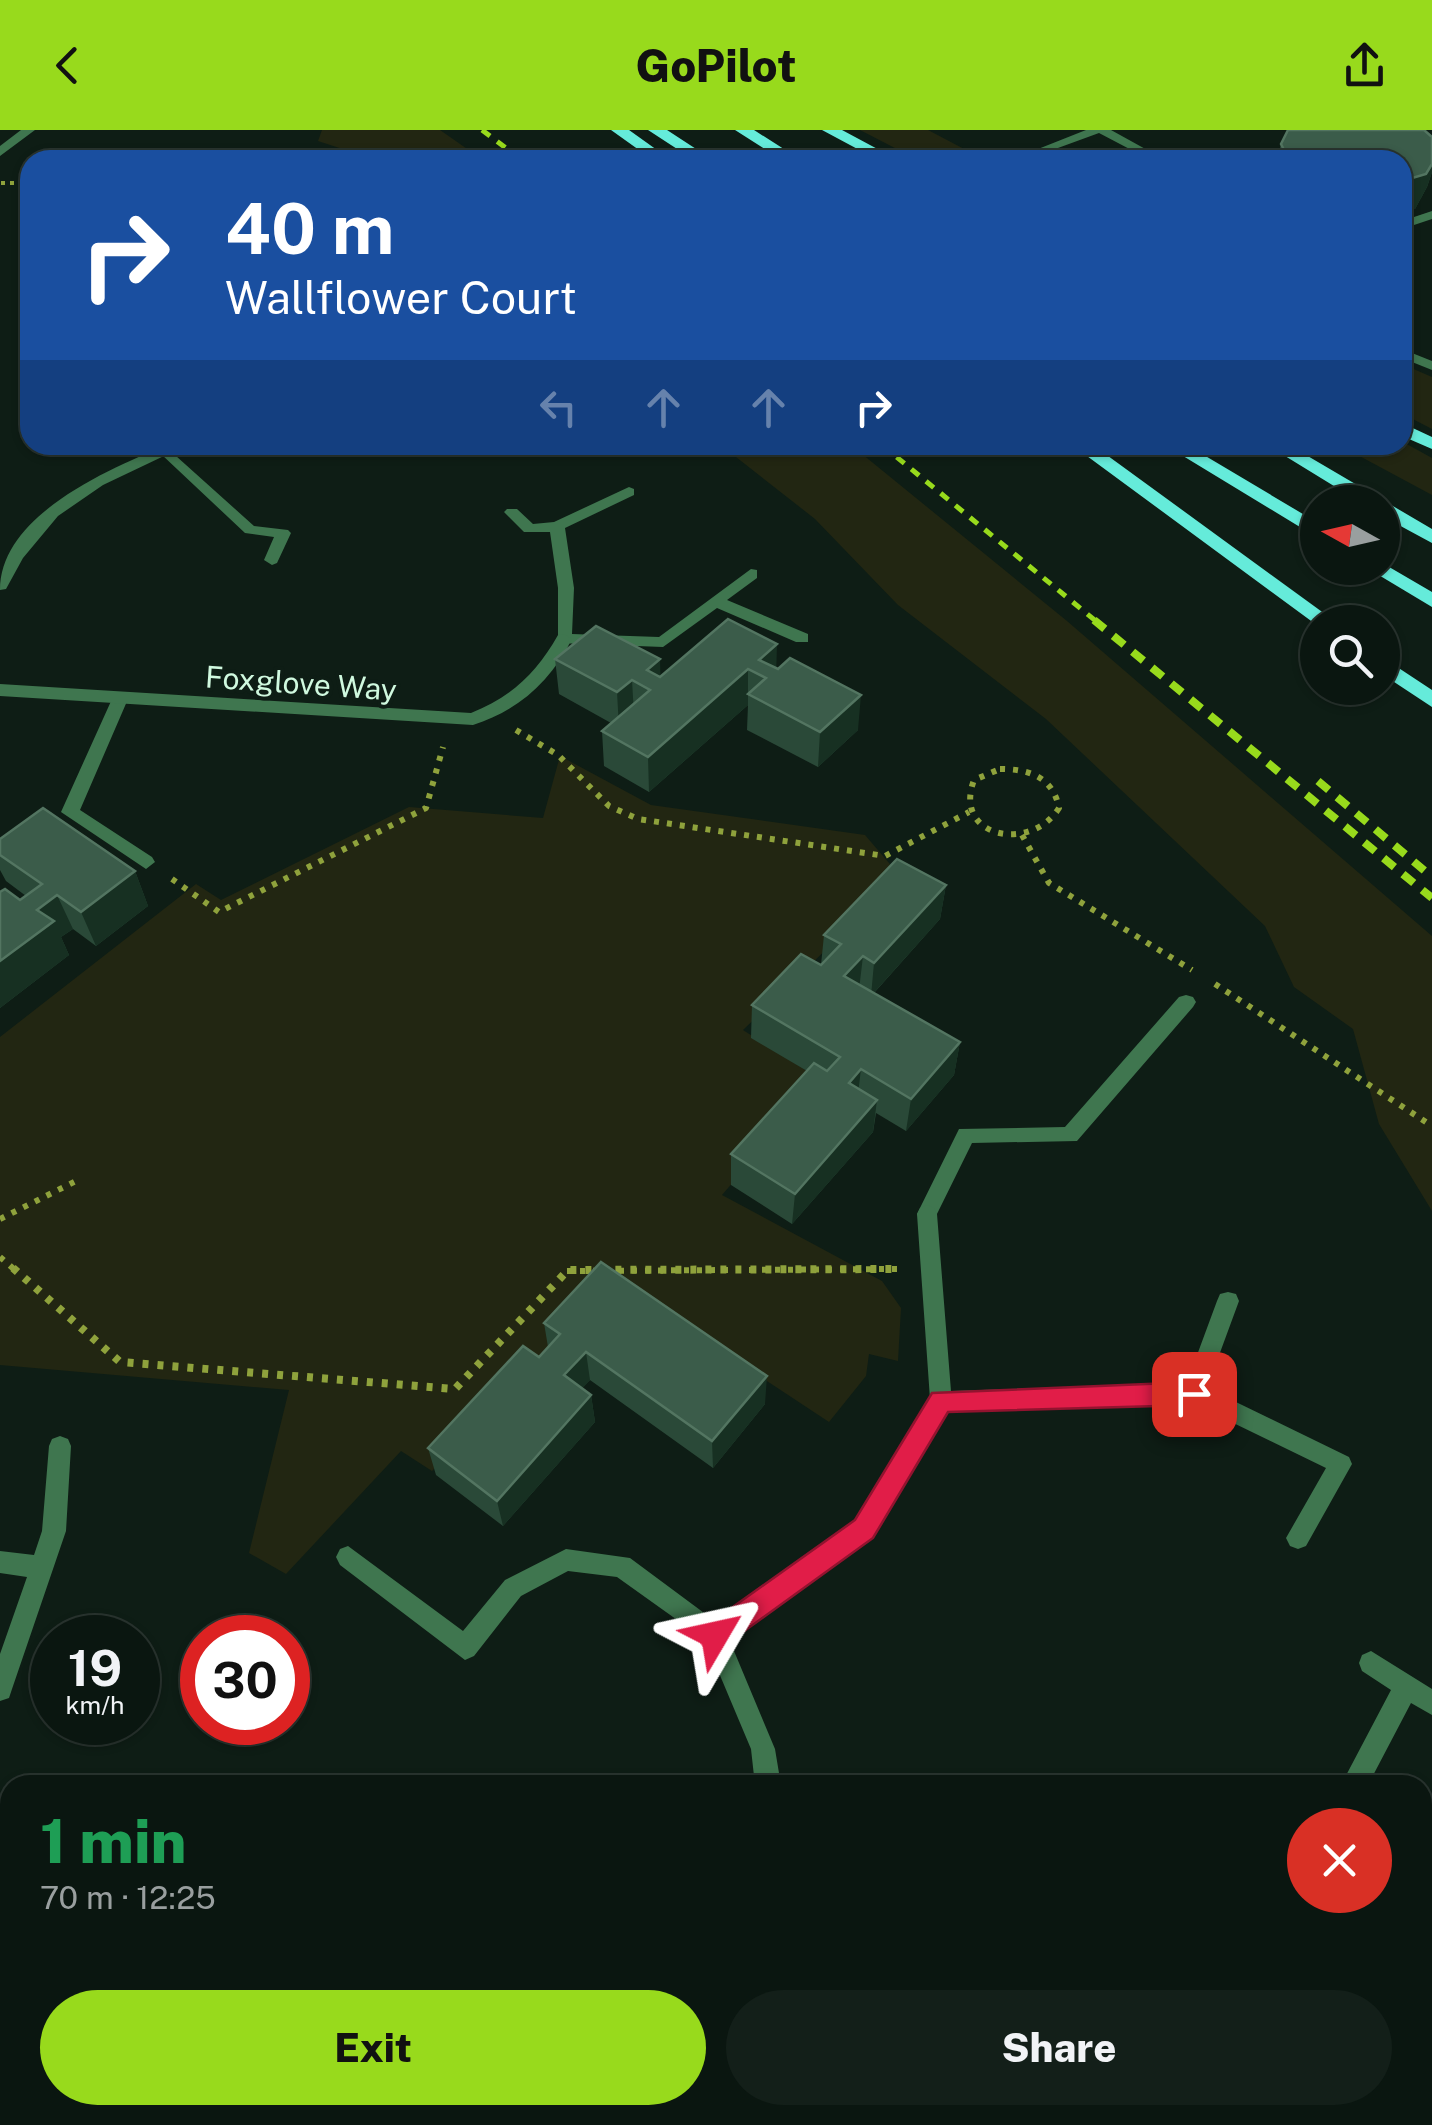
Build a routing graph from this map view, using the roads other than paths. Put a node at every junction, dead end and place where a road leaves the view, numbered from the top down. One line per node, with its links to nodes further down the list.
1 (29, 130): 13 (street)
2 (619, 130): 7 (main road)
3 (656, 130): 8 (main road)
4 (742, 130): 9 (main road)
5 (830, 130): 10 (main road)
6 (1100, 130): 11 (street); 12 (street)
7 (648, 150)
8 (689, 150)
9 (776, 150)
10 (870, 150)
11 (1042, 150)
12 (1139, 150)
13 (0, 152)
14 (157, 455): 29 (street)
15 (180, 455): 26 (street)
16 (1096, 455): 32 (main road)
17 (1191, 455): 23 (main road)
18 (1293, 455): 19 (main road)
19 (1344, 485)
20 (630, 492): 24 (street)
21 (512, 512): 24 (street)
22 (1400, 518): 25 (main road)
23 (1300, 521)
24 (557, 526): 33 (street)
25 (1432, 537)
26 (272, 560)
27 (751, 574): 31 (street)
28 (1400, 581): 30 (main road)
29 (0, 585)
30 (1432, 600)
31 (717, 602): 33 (street); 34 (street)
32 (1303, 605)
33 (564, 638): 37 (street, Foxglove Way)
34 (802, 638)
35 (1400, 677): 38 (main road)
36 (0, 690): 37 (street, Foxglove Way)
37 (120, 700): 39 (street)
38 (1432, 700)
39 (146, 862)
40 (1186, 1002): 43 (street)
41 (1228, 1301): 42 (street)
42 (1194, 1394): 43 (street); 45 (street)
43 (941, 1401): 49 (street)
44 (60, 1446): 48 (street)
45 (1298, 1538)
46 (348, 1558): 49 (street)
47 (0, 1562): 48 (street)
48 (41, 1567): 52 (street)
49 (715, 1635): 54 (street)
50 (1372, 1662): 51 (street)
51 (1406, 1687): 53 (street); 55 (street)
52 (0, 1689)
53 (1432, 1703)
54 (767, 1775)
55 (1359, 1775)

